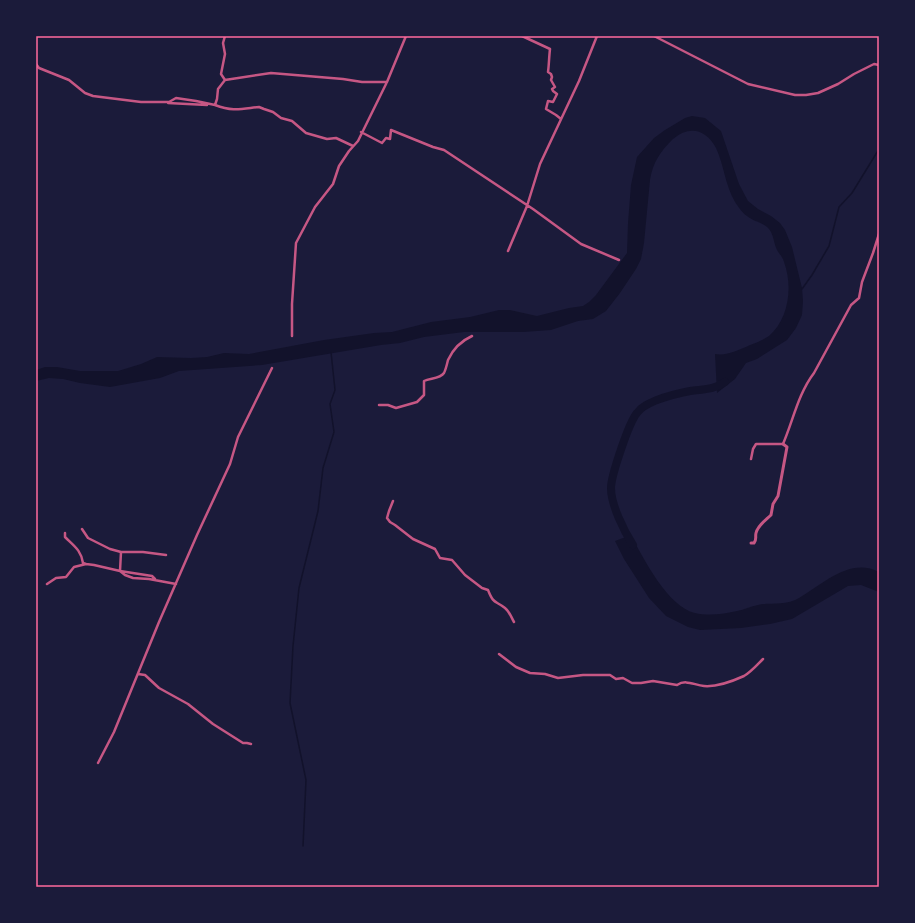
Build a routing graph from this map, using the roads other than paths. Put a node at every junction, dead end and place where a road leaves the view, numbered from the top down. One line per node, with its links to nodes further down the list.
1 (225, 36): 8 (street)
2 (406, 36): 9 (street)
3 (522, 36): 13 (street)
4 (598, 36): 13 (street)
5 (654, 36): 7 (street)
6 (36, 64): 10 (street)
7 (879, 65)
8 (225, 80): 9 (street); 12 (street)
9 (387, 82): 14 (street)
10 (156, 102): 11 (street); 11 (street)
11 (209, 105): 12 (street)
12 (214, 105): 15 (street)
13 (561, 119): 16 (street)
14 (362, 132): 15 (street); 16 (street)
15 (353, 146): 20 (street)
16 (527, 206): 18 (street); 19 (street)
17 (879, 234): 24 (street)
18 (508, 251)
19 (619, 260)
20 (292, 336)
21 (472, 336): 23 (street)
22 (272, 368): 36 (street)
23 (379, 404)
24 (783, 444): 25 (street); 29 (street)
25 (751, 459)
26 (393, 501): 37 (street)
27 (82, 529): 30 (street)
28 (65, 534): 32 (street)
29 (751, 543)
30 (121, 552): 31 (street); 33 (street)
31 (166, 555)
32 (86, 564): 33 (street); 35 (street)
33 (120, 571): 34 (street); 34 (street)
34 (155, 580): 36 (street)
35 (47, 584)
36 (176, 584): 40 (street)
37 (514, 622)
38 (499, 654): 39 (street)
39 (763, 660)
40 (138, 674): 41 (street); 42 (street)
41 (251, 744)
42 (98, 763)

